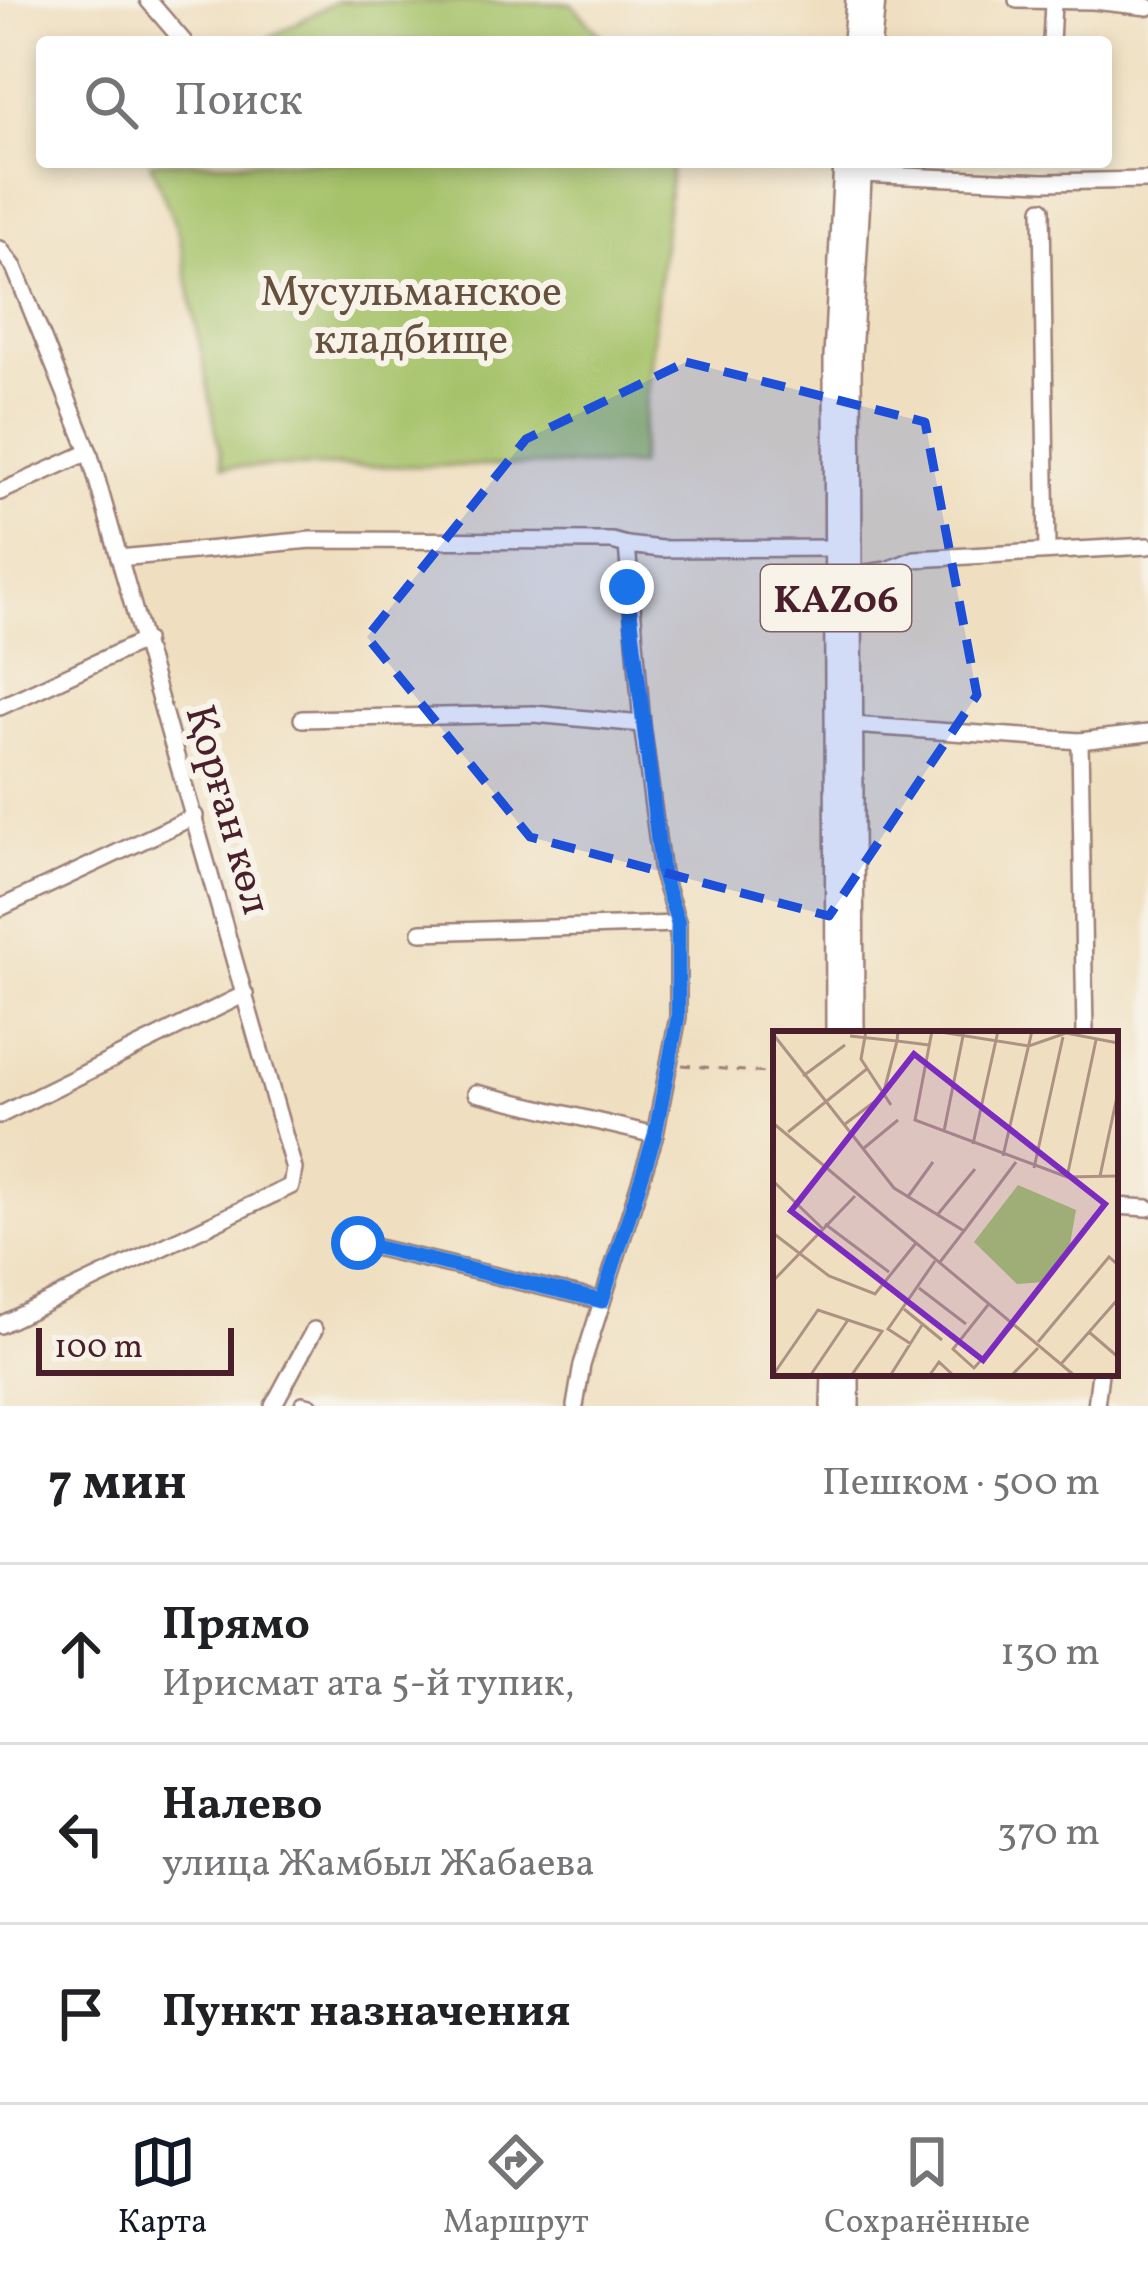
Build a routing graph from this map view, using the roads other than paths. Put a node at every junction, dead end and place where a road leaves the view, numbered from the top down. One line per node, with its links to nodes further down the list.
1 (148, 0): 8 (street)
2 (857, 0): 9 (highway)
3 (874, 0): 10 (highway)
4 (1017, 0): 6 (street)
5 (1093, 0): 6 (street); 7 (street)
6 (1053, 3): 11 (street)
7 (1148, 7)
8 (179, 36)
9 (854, 36)
10 (871, 36)
11 (1051, 36)
12 (855, 168): 24 (highway, KАZ06)
13 (878, 168): 16 (street)
14 (1044, 168): 16 (street)
15 (1148, 180): 16 (street)
16 (1043, 182)
17 (1042, 209): 25 (street)
18 (0, 249): 19 (street, Қорған көл)
19 (7, 271): 20 (street, Қорған көл)
20 (88, 452): 21 (street); 26 (street, Қорған көл)
21 (0, 492)
22 (627, 544): 24 (street); 26 (street); 31 (street)
23 (1148, 546): 25 (street)
24 (843, 548): 27 (highway, KАZ06)
25 (1047, 551): 27 (street)
26 (119, 558): 28 (street, Қорған көл)
27 (843, 576): 32 (highway, KАZ06); 40 (highway, KАZ06)
28 (146, 640): 29 (street); 35 (street, Қорған көл)
29 (0, 706)
30 (302, 719): 31 (street)
31 (642, 724): 37 (street)
32 (853, 725): 34 (street); 41 (highway, KАZ06)
33 (1148, 733): 34 (street)
34 (1080, 741): 42 (street)
35 (195, 816): 36 (street); 39 (street, Қорған көл)
36 (0, 908)
37 (678, 923): 38 (street); 45 (street)
38 (421, 932)
39 (244, 994): 44 (street); 50 (street, Қорған көл)
40 (837, 1031)
41 (853, 1031)
42 (1084, 1031)
43 (476, 1093): 45 (street)
44 (0, 1115)
45 (655, 1135): 49 (street)
46 (1118, 1206): 47 (street)
47 (1148, 1208)
48 (358, 1243): 49 (street)
49 (602, 1301): 54 (street)
50 (0, 1324)
51 (314, 1330): 53 (street)
52 (1100, 1376): 55 (street)
53 (273, 1406)
54 (574, 1406)
55 (1096, 1406)

